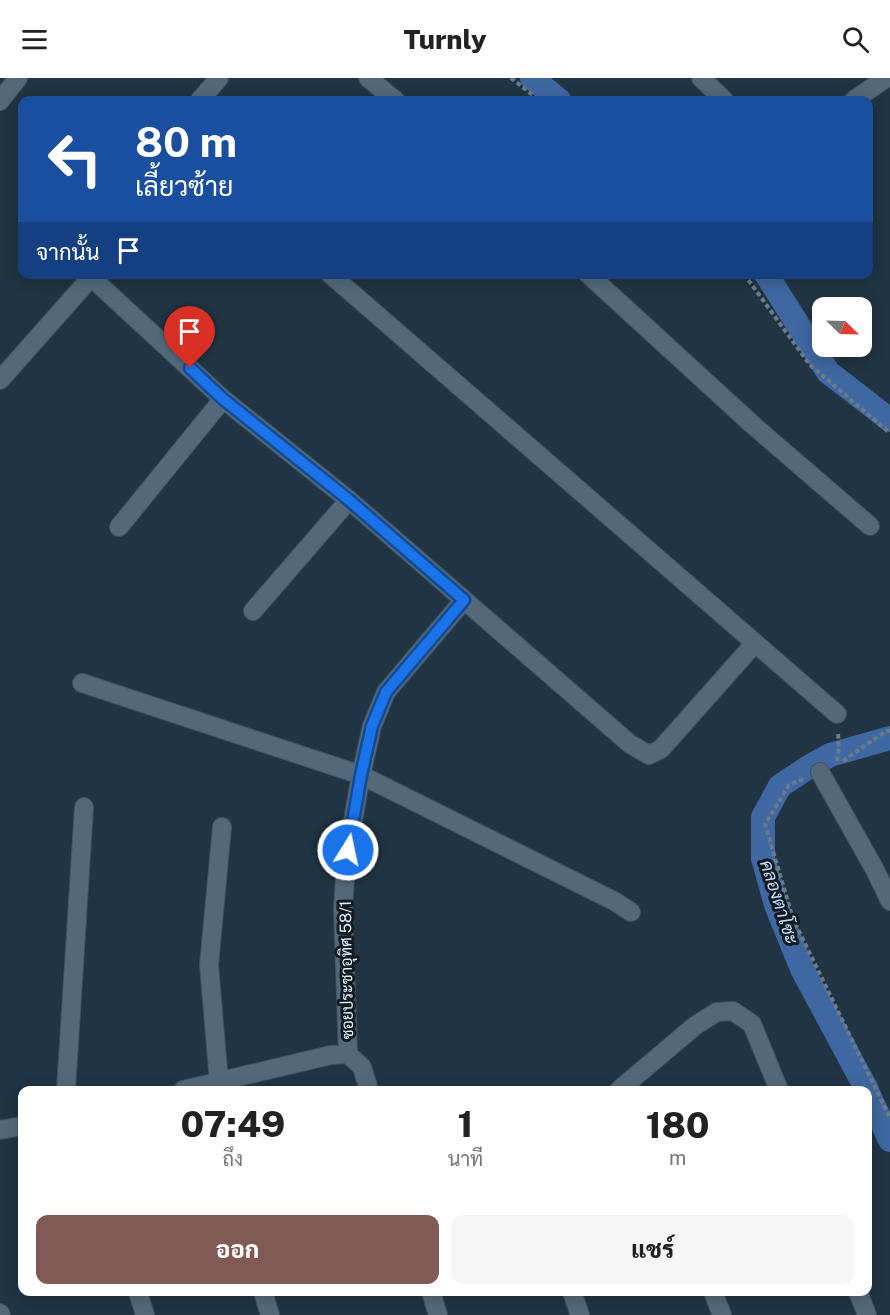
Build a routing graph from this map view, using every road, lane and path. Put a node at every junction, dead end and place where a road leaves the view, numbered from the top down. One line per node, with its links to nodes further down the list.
1 (18, 78): 12 (street)
2 (219, 78): 7 (street)
3 (369, 78): 8 (street)
4 (511, 78): 9 (path)
5 (701, 78): 10 (street)
6 (886, 78): 11 (street)
7 (203, 96)
8 (390, 96)
9 (534, 96)
10 (720, 96)
11 (860, 96)
12 (0, 101)
13 (90, 279): 18 (street)
14 (96, 279): 19 (street)
15 (336, 279): 26 (street)
16 (593, 279): 22 (street)
17 (748, 279): 20 (path)
18 (0, 380)
19 (223, 399): 21 (street); 23 (street)
20 (890, 433)
21 (349, 500): 24 (street); 25 (street)
22 (870, 526)
23 (119, 527)
24 (464, 600): 26 (street); 32 (street)
25 (253, 611)
26 (755, 643): 28 (street)
27 (82, 683): 32 (street)
28 (837, 714)
29 (890, 731): 30 (path)
30 (843, 761)
31 (820, 772): 37 (street); 45 (path)
32 (361, 775): 35 (street); 38 (street)
33 (84, 807): 41 (street)
34 (222, 827): 42 (street)
35 (348, 850)
36 (345, 878): 39 (street, ซอยประชาอุทิศ 58/1)
37 (890, 901)
38 (631, 912)
39 (348, 1054): 42 (street); 43 (street, ซอยประชาอุทิศ 58/1)
40 (635, 1084): 44 (street)
41 (66, 1086)
42 (210, 1086)
43 (368, 1086)
44 (777, 1086)
45 (890, 1118)
46 (18, 1127): 47 (street)
47 (0, 1130)
48 (139, 1296): 54 (street)
49 (264, 1296): 55 (street)
50 (432, 1296): 56 (street)
51 (573, 1296): 57 (street)
52 (715, 1296): 58 (street)
53 (860, 1296): 59 (street)
54 (145, 1315)
55 (270, 1315)
56 (438, 1315)
57 (580, 1315)
58 (722, 1315)
59 (867, 1315)

